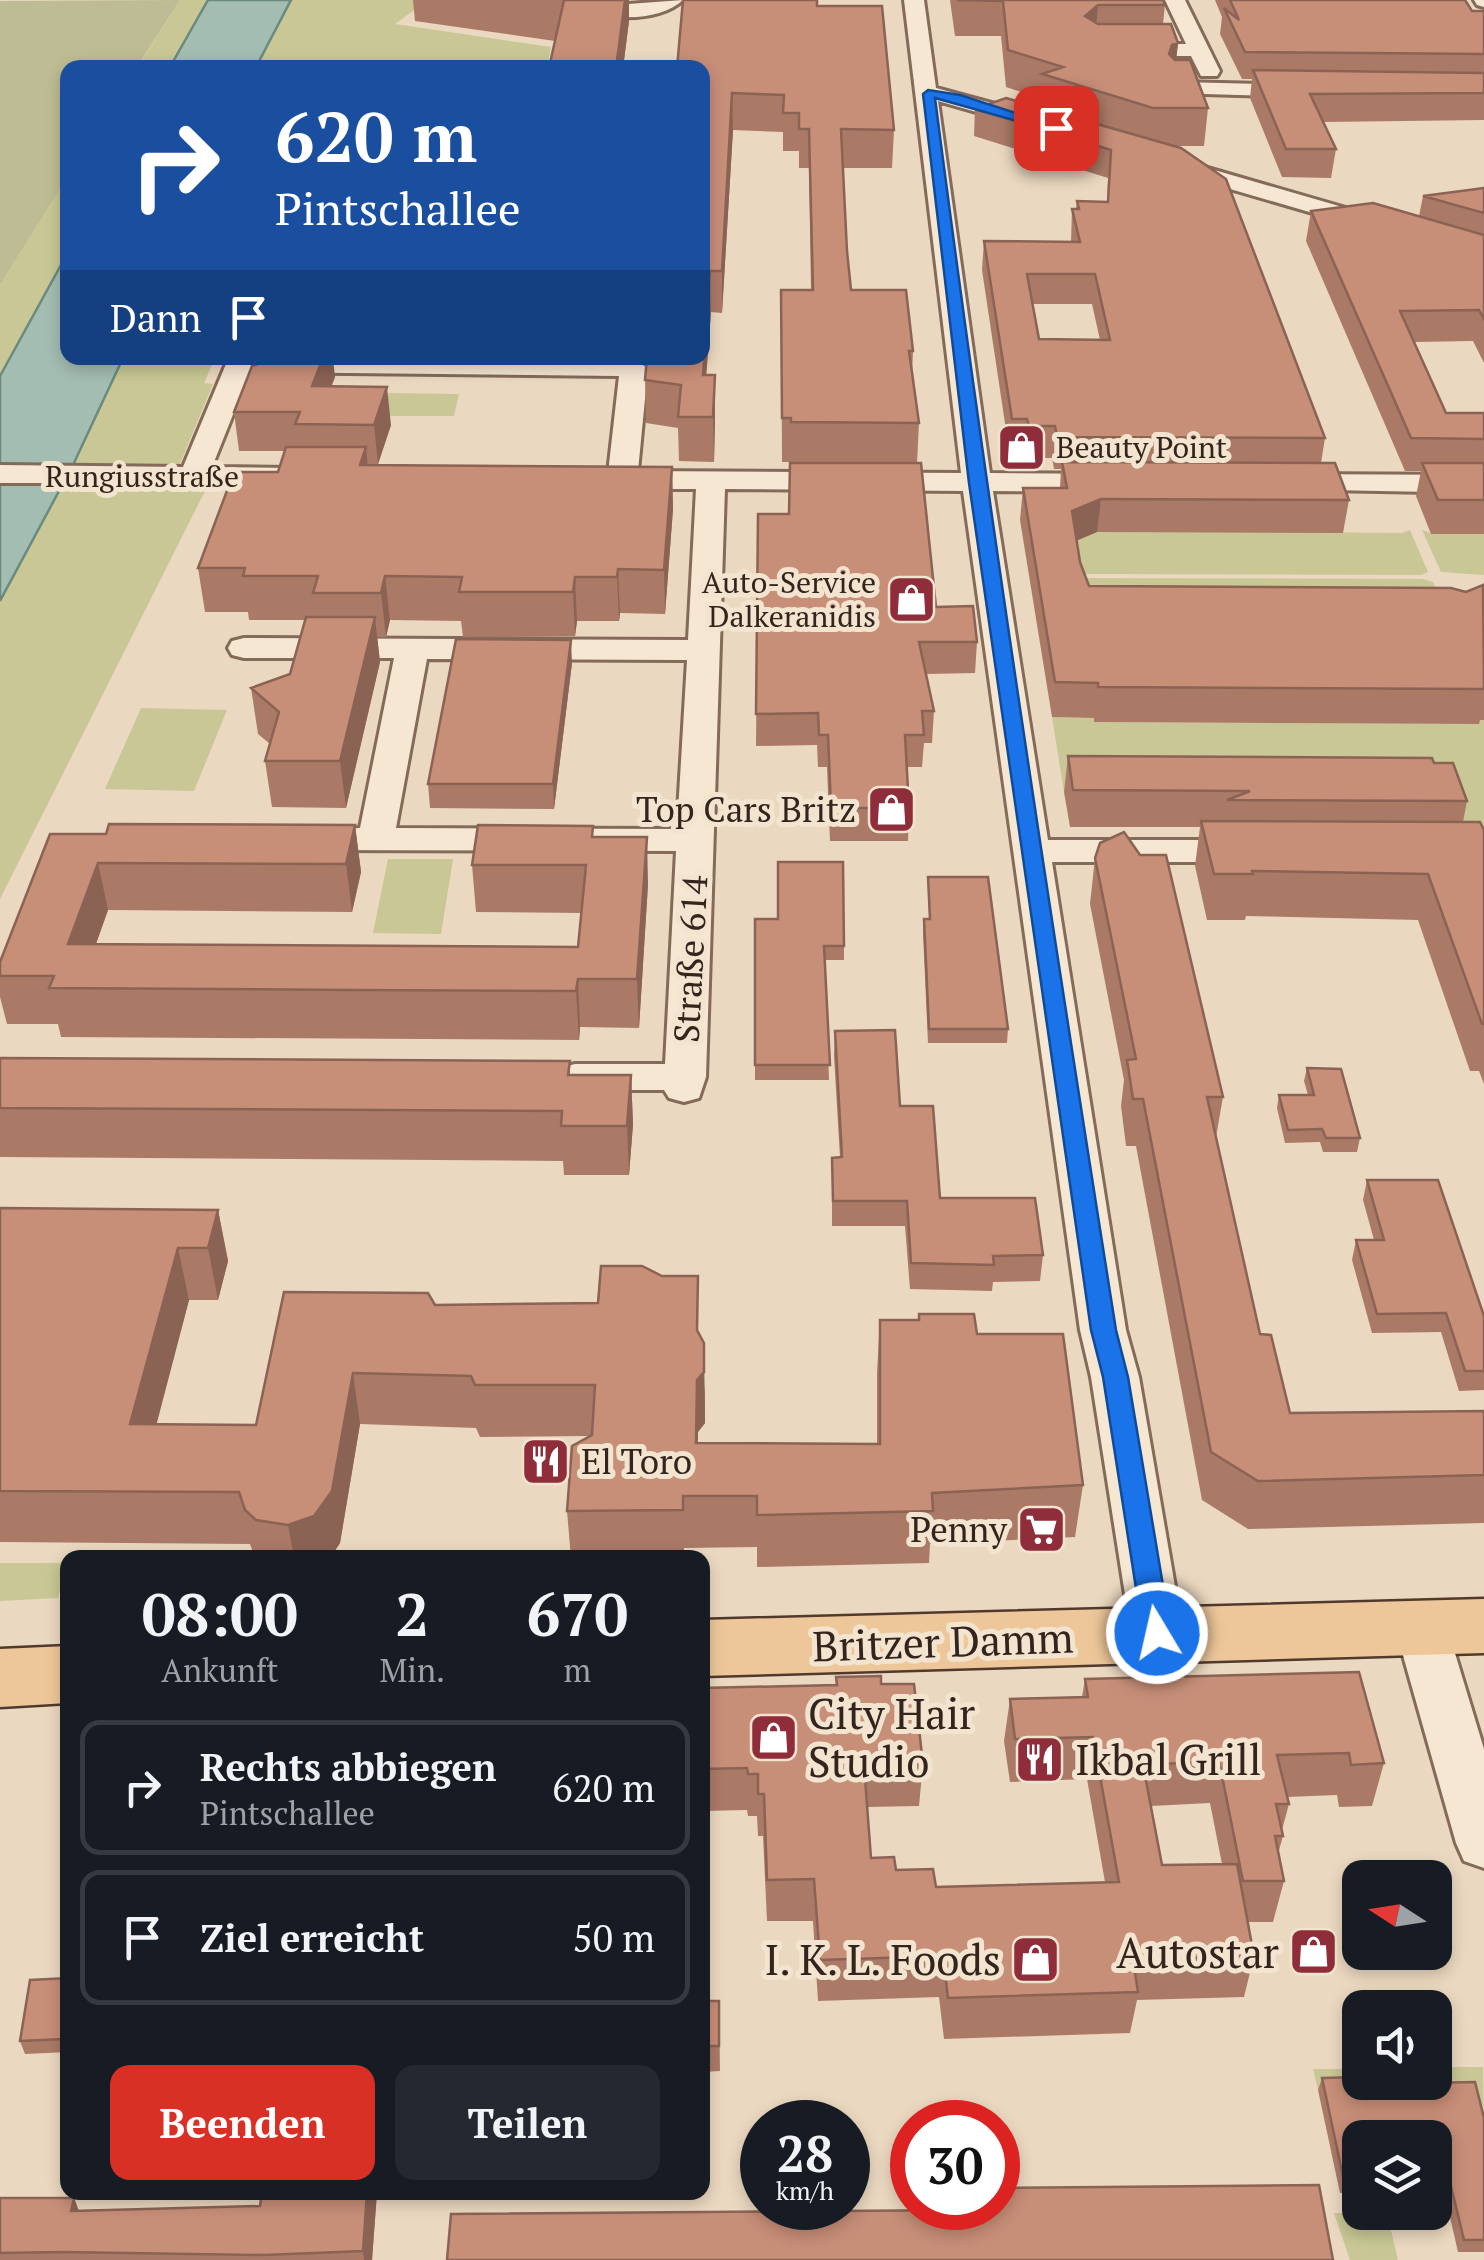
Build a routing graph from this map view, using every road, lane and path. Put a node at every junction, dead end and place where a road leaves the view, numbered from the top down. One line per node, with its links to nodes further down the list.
1 (584, 0): 2 (street)
2 (672, 0)
3 (914, 0): 12 (street)
4 (1175, 0): 6 (street)
5 (1156, 23): 6 (street)
6 (1188, 23): 8 (street)
7 (1095, 50): 8 (street)
8 (1200, 50): 10 (street)
9 (1179, 88): 10 (street)
10 (1218, 90): 11 (street)
11 (1332, 90)
12 (928, 94): 13 (street); 24 (street)
13 (1062, 130)
14 (1156, 159): 15 (street)
15 (1484, 256)
16 (240, 365): 19 (street)
17 (338, 365): 22 (street)
18 (0, 474): 19 (street, Rungiusstraße)
19 (194, 476): 20 (street, Rungiusstraße)
20 (311, 477)
21 (583, 479): 22 (street)
22 (622, 480): 23 (street)
23 (711, 480): 24 (street); 30 (street, Straße 614)
24 (977, 483): 25 (street); 34 (street)
25 (1153, 483)
26 (1251, 483): 27 (street)
27 (1484, 484)
28 (244, 648): 29 (street)
29 (412, 648): 30 (street); 32 (street)
30 (705, 650): 33 (street, Straße 614)
31 (264, 838): 32 (street, Straße 614)
32 (376, 839): 33 (street, Straße 614)
33 (696, 840): 36 (street, Straße 614)
34 (1031, 851): 35 (street); 38 (street)
35 (1281, 852)
36 (540, 1076)
37 (1453, 1627): 38 (main road, Britzer Damm); 42 (street)
38 (1157, 1633): 39 (main road, Britzer Damm)
39 (710, 1648)
40 (60, 1674): 41 (main road)
41 (0, 1678)
42 (1484, 1842)

